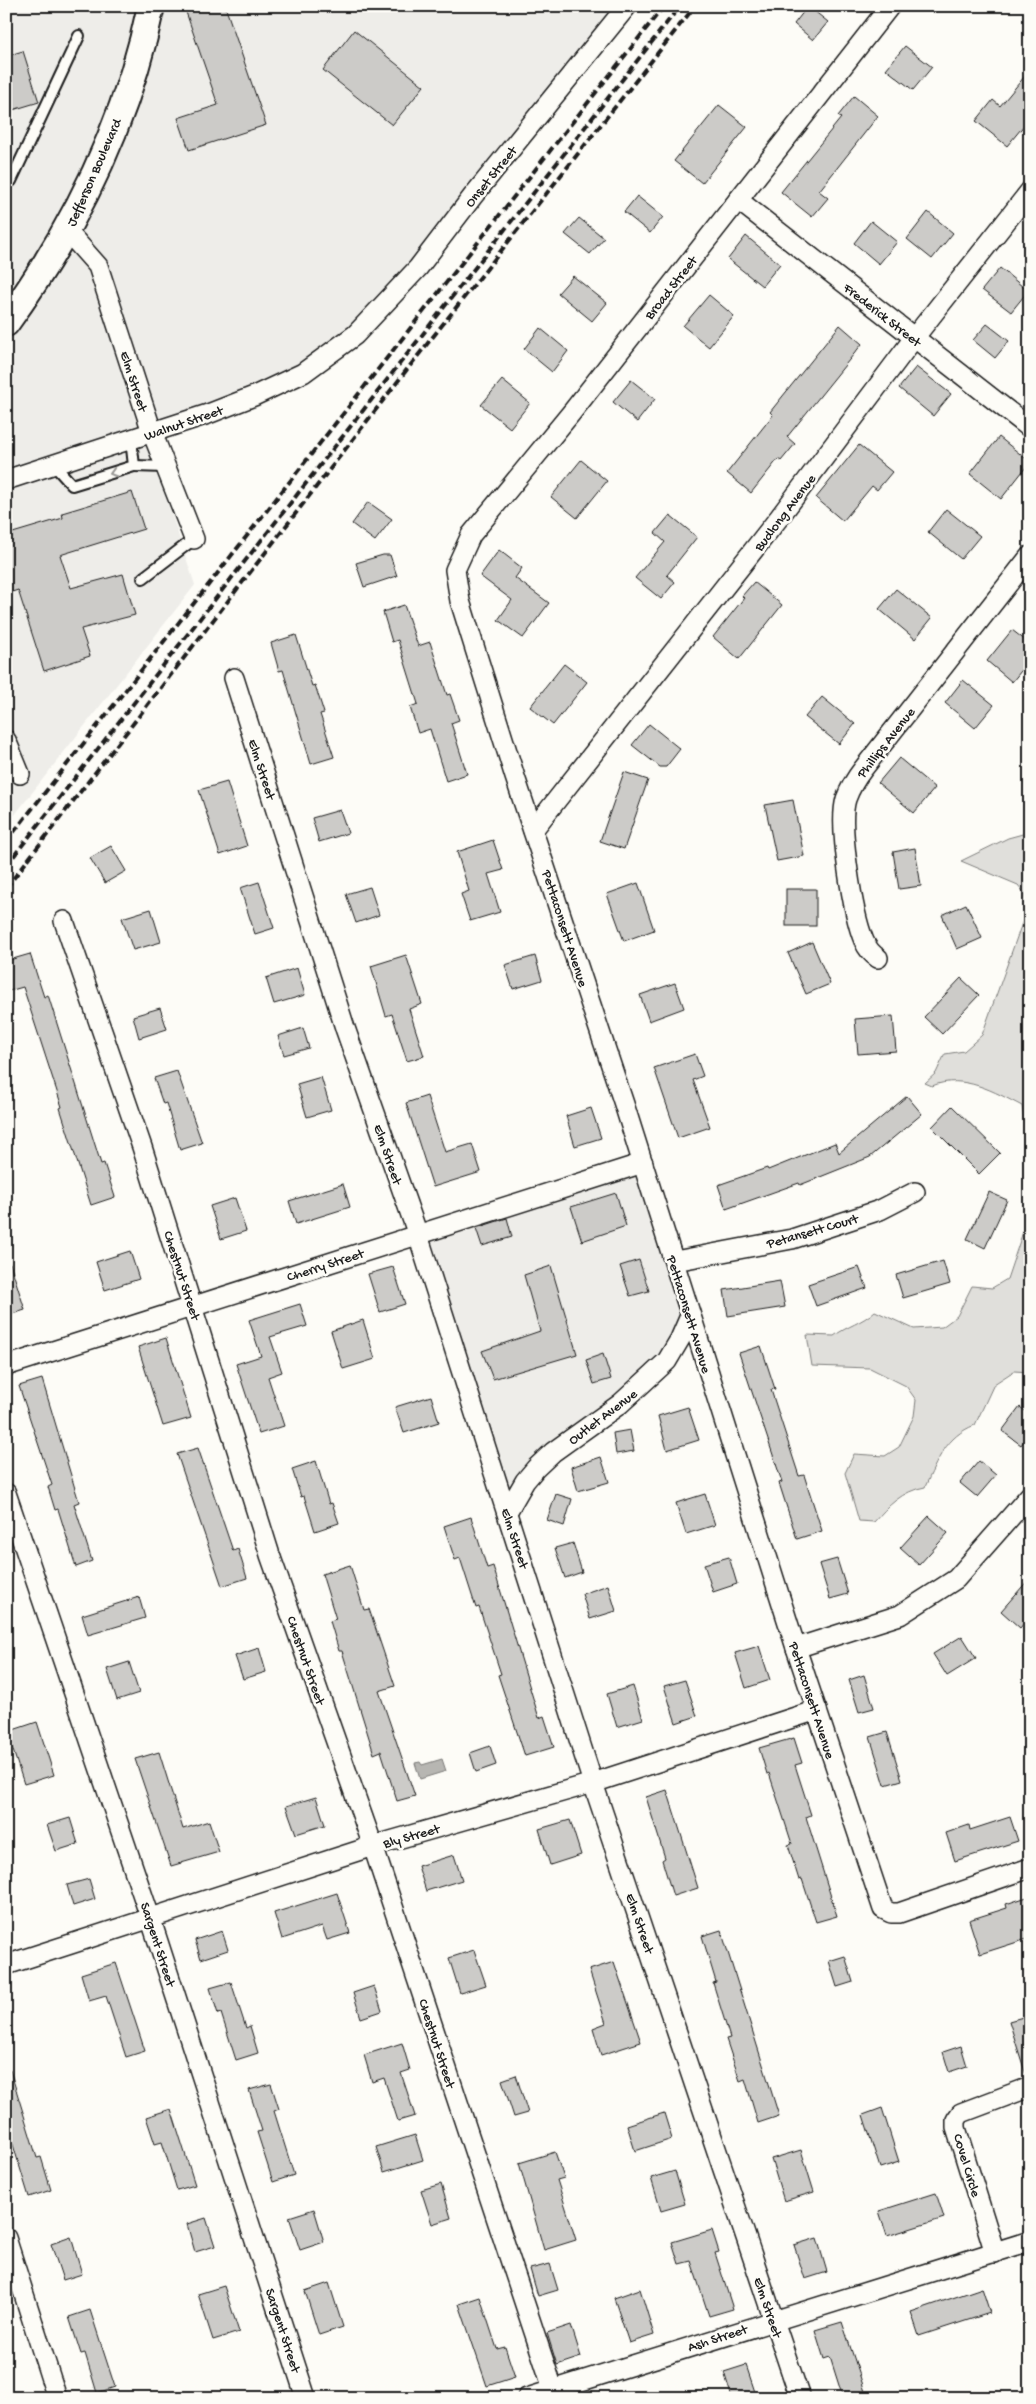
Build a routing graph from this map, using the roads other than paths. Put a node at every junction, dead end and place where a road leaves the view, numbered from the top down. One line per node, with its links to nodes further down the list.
1 (151, 6): 8 (main road, Jefferson Boulevard)
2 (627, 6): 11 (street, Onset Street)
3 (890, 6): 7 (street, Broad Street)
4 (79, 36): 5 (lane)
5 (6, 183)
6 (1030, 191): 10 (street, Budlong Avenue)
7 (738, 200): 10 (street, Frederick Street); 21 (street, Broad Street)
8 (67, 231): 9 (main road, Jefferson Boulevard); 13 (street, Elm Street)
9 (6, 323)
10 (914, 338): 12 (street, Frederick Street); 26 (street, Budlong Avenue)
11 (347, 339): 13 (street, Walnut Street)
12 (1030, 428)
13 (152, 432): 14 (street, Walnut Street); 17 (street, Elm Street)
14 (131, 439): 15 (street, Walnut Street); 16 (lane)
15 (54, 465): 16 (lane, one-way to 15); 18 (street, Walnut Street)
16 (134, 466): 17 (lane)
17 (166, 467): 19 (street, Elm Street)
18 (6, 480)
19 (194, 539): 22 (lane)
20 (1030, 556): 28 (street, Phillips Avenue)
21 (455, 570): 26 (street, Pettaconsett Avenue)
22 (143, 578)
23 (234, 678): 31 (street, Elm Street)
24 (6, 740): 25 (street)
25 (20, 774)
26 (533, 830): 29 (street, Pettaconsett Avenue)
27 (64, 921): 33 (street, Chestnut Street)
28 (878, 958)
29 (643, 1163): 31 (street, Cherry Street); 32 (street, Pettaconsett Avenue)
30 (916, 1192): 32 (street, Petansett Court)
31 (418, 1235): 33 (street, Cherry Street); 38 (street, Elm Street)
32 (675, 1261): 34 (street, Pettaconsett Avenue)
33 (193, 1306): 35 (street, Cherry Street); 42 (street, Chestnut Street)
34 (690, 1316): 38 (street, Outlet Avenue); 39 (street, Pettaconsett Avenue)
35 (6, 1366)
36 (6, 1493): 44 (street, Sargent Street)
37 (1030, 1495): 39 (street)
38 (507, 1512): 41 (street, Elm Street)
39 (796, 1648): 40 (street, Pettaconsett Avenue)
40 (817, 1710): 41 (street, Bly Street); 43 (street, Pettaconsett Avenue)
41 (593, 1783): 42 (street, Bly Street); 50 (street, Elm Street)
42 (373, 1846): 44 (street, Bly Street); 51 (street, Chestnut Street)
43 (1030, 1868)
44 (150, 1917): 45 (street, Bly Street); 53 (street, Sargent Street)
45 (6, 1965)
46 (1030, 2087): 49 (street, Covel Circle)
47 (6, 2238): 52 (street)
48 (1030, 2241): 49 (street)
49 (994, 2253): 50 (street, Ash Street)
50 (773, 2319): 51 (street, Ash Street); 55 (street, Elm Street)
51 (555, 2393): 54 (street, Ash Street)
52 (57, 2398)
53 (306, 2398)
54 (526, 2398)
55 (800, 2398)

